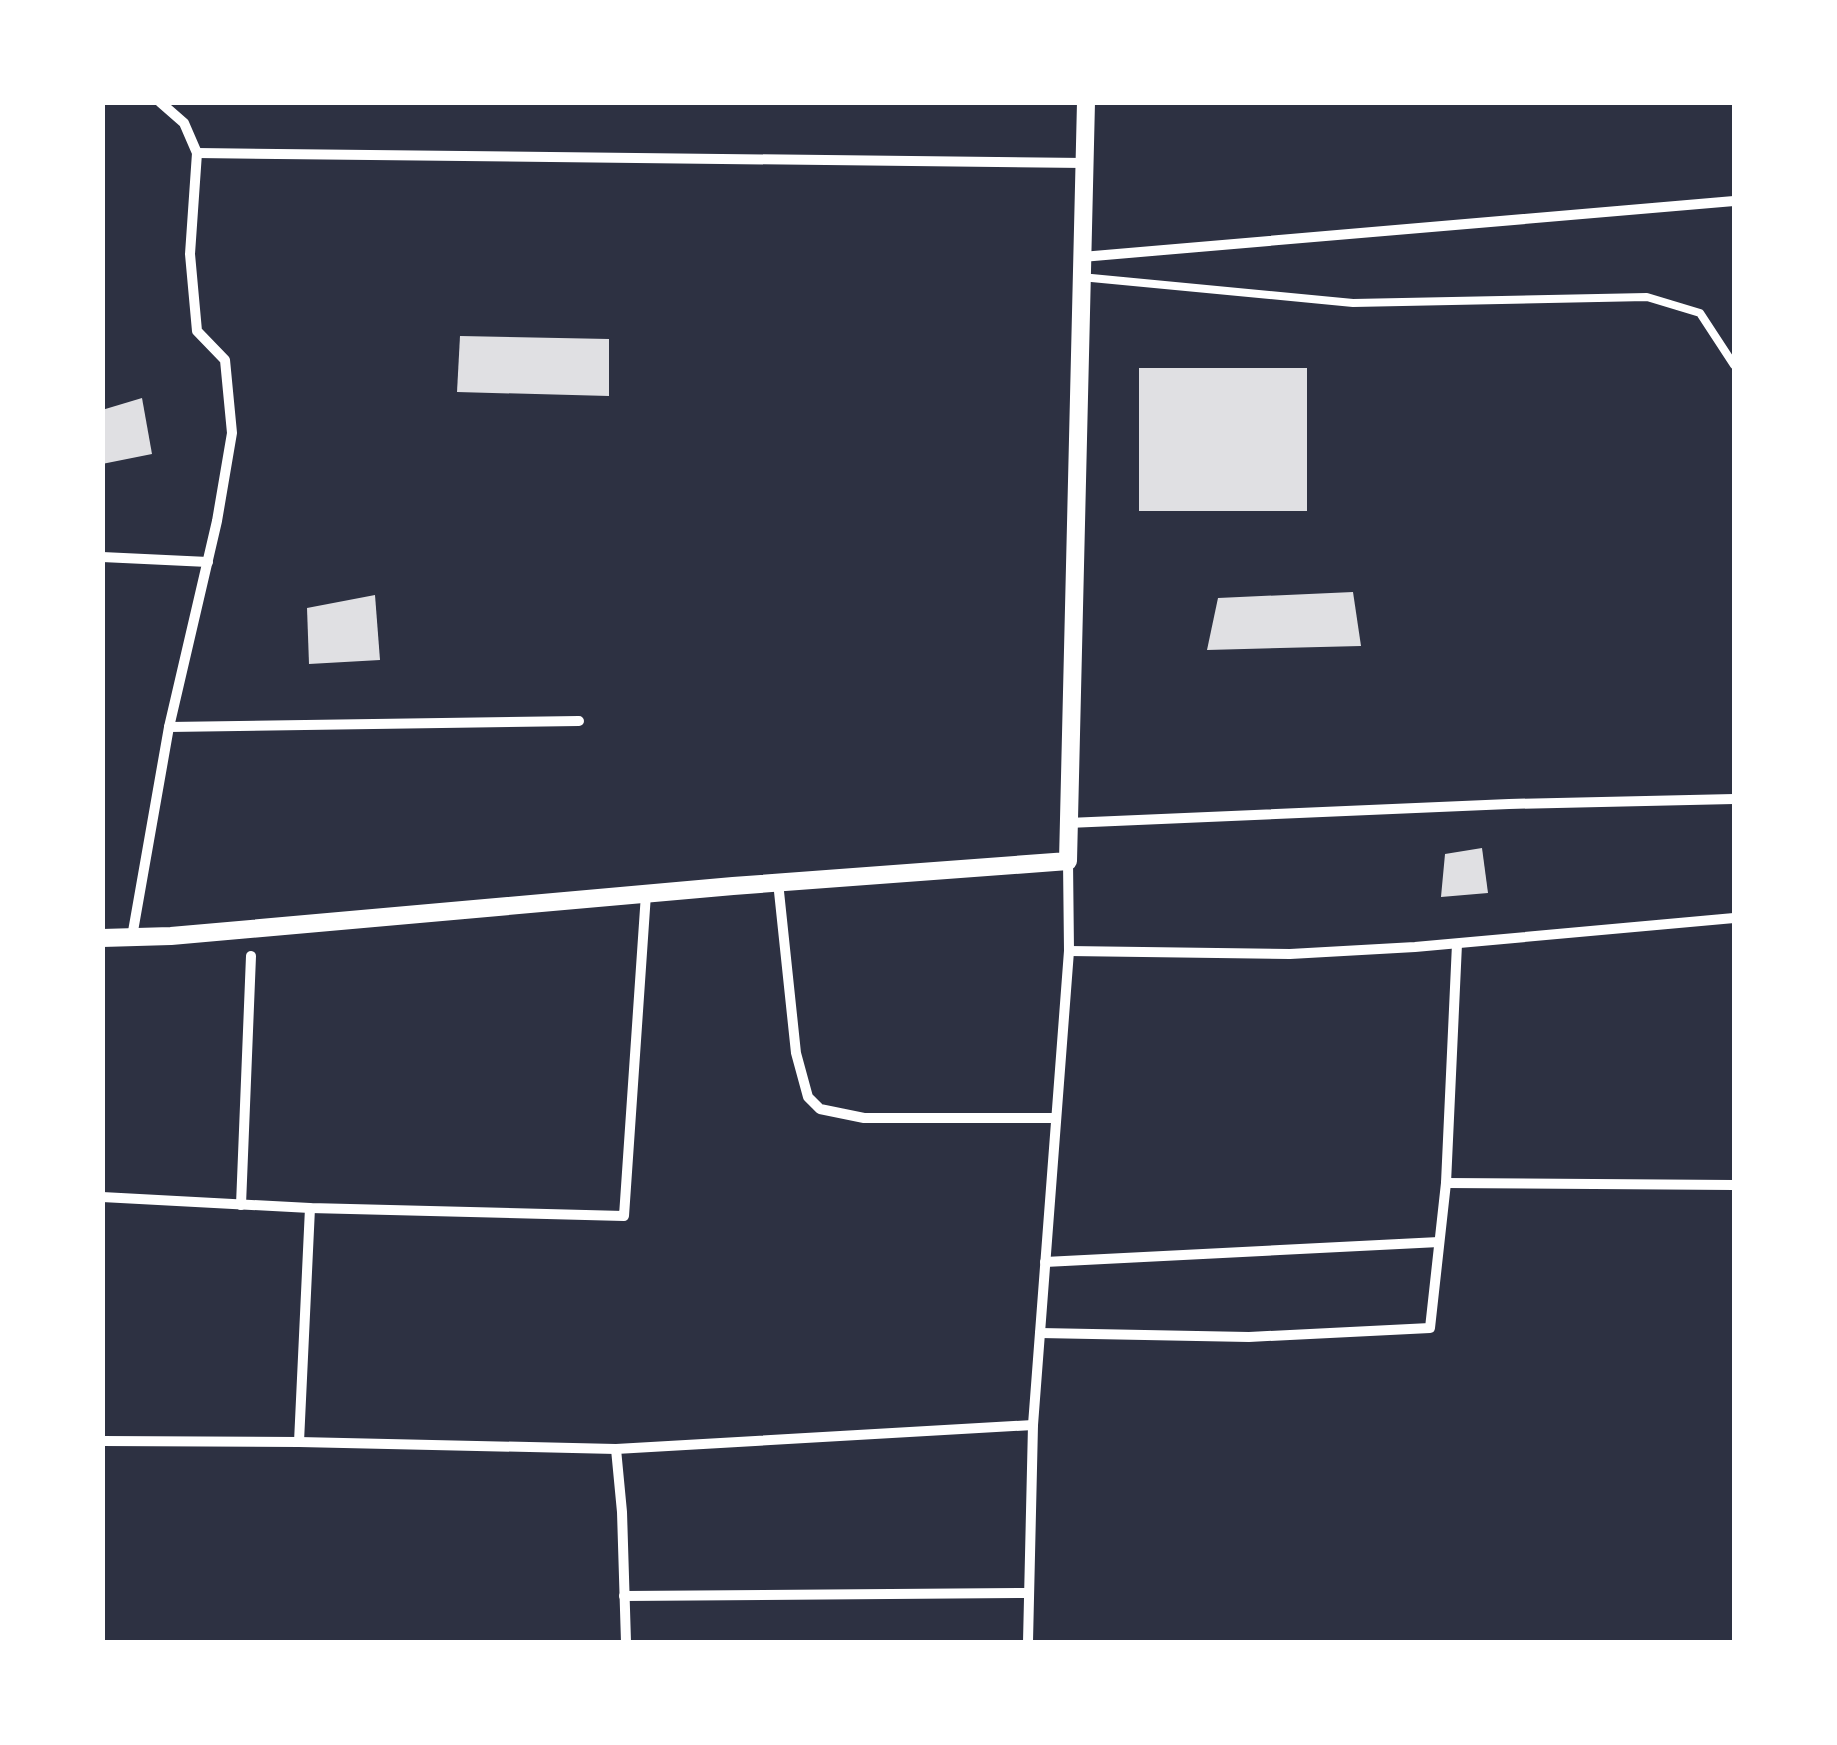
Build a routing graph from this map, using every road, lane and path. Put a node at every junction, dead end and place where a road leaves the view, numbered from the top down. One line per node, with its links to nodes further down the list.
1 (160, 102): 3 (street)
2 (1086, 102): 4 (street)
3 (197, 153): 4 (street); 10 (street)
4 (1085, 164): 6 (street)
5 (1734, 201): 6 (street)
6 (1082, 257): 7 (street)
7 (1081, 277): 8 (lane); 14 (street)
8 (1734, 365)
9 (102, 557): 10 (street)
10 (208, 562): 12 (street)
11 (579, 721): 12 (street)
12 (169, 726): 19 (street)
13 (1734, 799): 14 (street)
14 (1068, 823): 15 (street)
15 (1068, 861): 16 (street); 22 (street)
16 (778, 882): 17 (street); 24 (street)
17 (646, 894): 19 (street); 29 (street)
18 (1734, 918): 21 (street)
19 (132, 936): 20 (street)
20 (102, 938)
21 (1457, 944): 22 (street); 25 (street)
22 (1069, 952): 24 (street)
23 (251, 956): 28 (street)
24 (1056, 1118): 31 (street)
25 (1446, 1183): 26 (street); 30 (street)
26 (1734, 1185)
27 (102, 1197): 28 (street)
28 (241, 1205): 29 (street)
29 (310, 1208): 35 (street)
30 (1439, 1242): 31 (street); 32 (street)
31 (1045, 1262): 32 (street)
32 (1040, 1332): 33 (street)
33 (1033, 1425): 36 (street); 37 (street)
34 (102, 1442): 35 (street)
35 (299, 1442): 36 (street)
36 (616, 1449): 38 (street)
37 (1029, 1594): 38 (street); 40 (street)
38 (624, 1596): 39 (street)
39 (626, 1642)
40 (1028, 1642)

